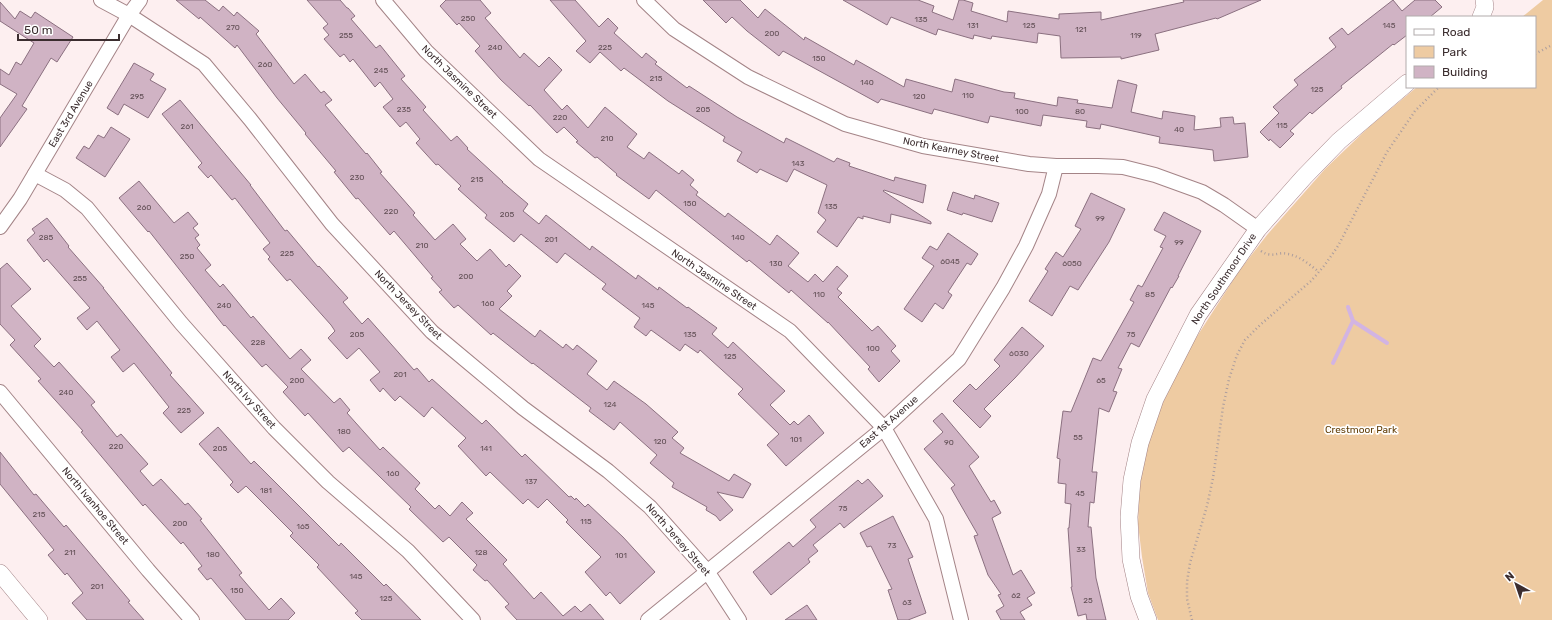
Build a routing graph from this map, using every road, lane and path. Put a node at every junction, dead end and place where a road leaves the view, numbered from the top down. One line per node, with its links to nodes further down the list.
1 (101, 0): 6 (street, North Jersey Street)
2 (140, 0): 6 (street, East 3rd Avenue)
3 (384, 0): 18 (street, North Jasmine Street)
4 (644, 0): 12 (street, North Kearney Street)
5 (1484, 0): 7 (street)
6 (129, 15): 13 (street, East 3rd Avenue); 19 (street, North Jersey Street)
7 (1482, 16)
8 (1552, 45): 9 (path)
9 (1536, 52)
10 (1406, 84): 15 (street, North Southmoor Drive)
11 (1438, 88): 16 (path)
12 (1056, 166): 15 (street, North Kearney Street); 18 (street, East 1st Avenue)
13 (35, 174): 14 (street, East 3rd Avenue); 23 (street, North Ivy Street)
14 (0, 227)
15 (1254, 236): 16 (path); 27 (street, North Southmoor Drive)
16 (1319, 272): 28 (path)
17 (0, 392): 22 (street, North Ivanhoe Street)
18 (884, 428): 19 (street, East 1st Avenue); 26 (street, North Jasmine Street)
19 (707, 571): 24 (street, East 1st Avenue); 25 (street, North Jersey Street)
20 (0, 573): 21 (street)
21 (39, 620)
22 (192, 620)
23 (473, 620)
24 (648, 620)
25 (740, 620)
26 (961, 620)
27 (1148, 620)
28 (1192, 620)

